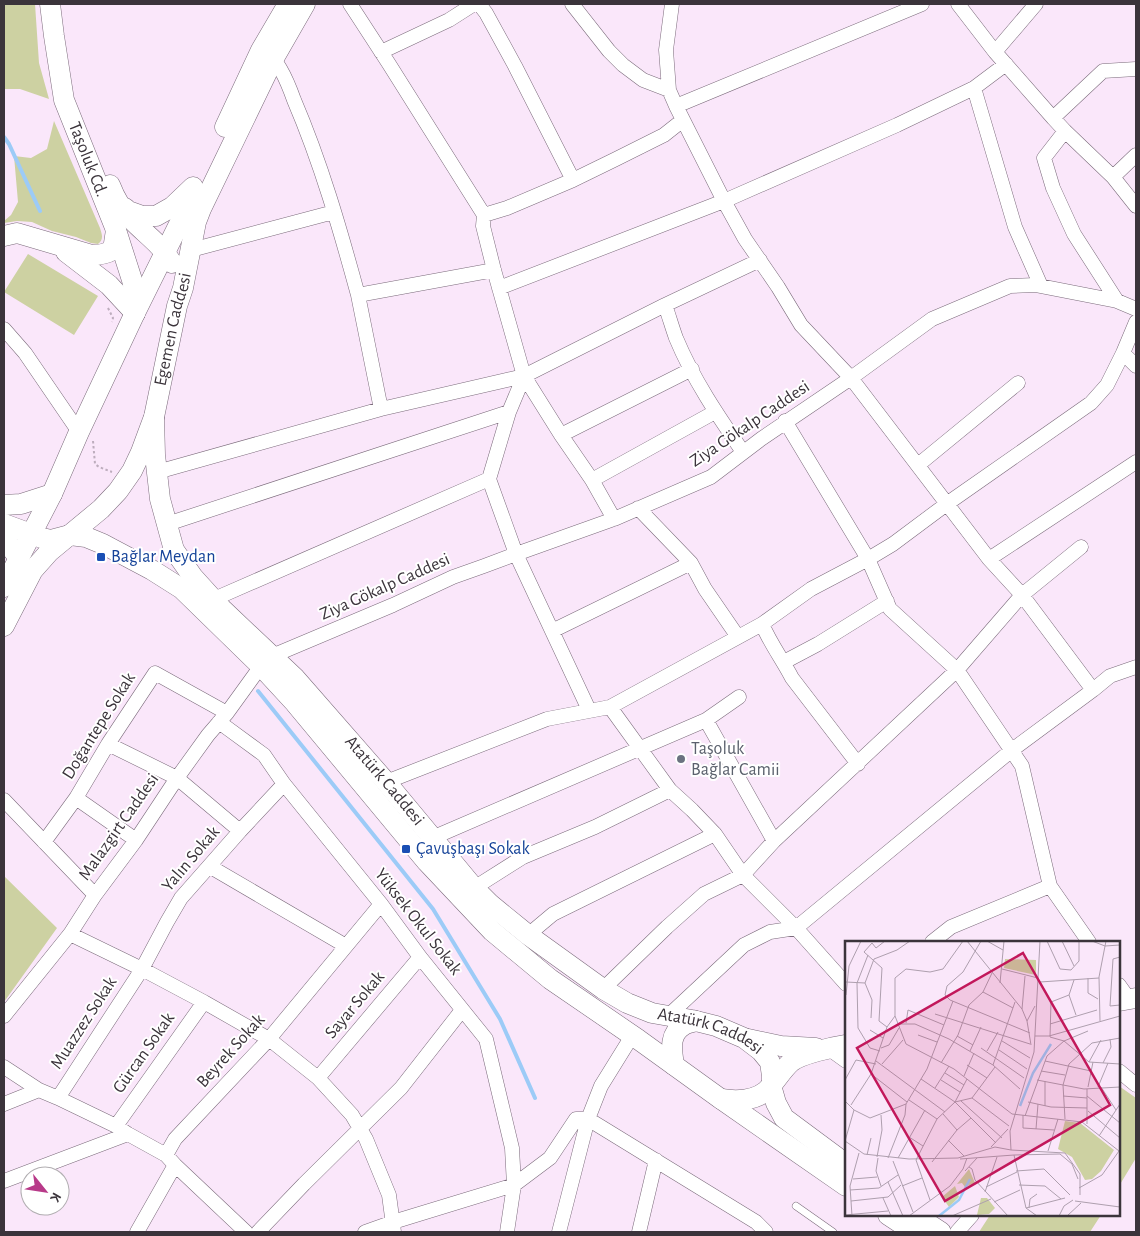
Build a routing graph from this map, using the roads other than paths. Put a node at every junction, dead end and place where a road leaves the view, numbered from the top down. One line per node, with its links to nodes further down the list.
1 (50, 4): 33 (main road, Taşoluk Cd.)
2 (61, 4): 28 (main road, Taşoluk Cd.)
3 (288, 4): 15 (main road, Egemen Caddesi)
4 (305, 4): 15 (main road, Egemen Caddesi)
5 (350, 4): 13 (street)
6 (474, 4): 13 (street)
7 (479, 4): 27 (street)
8 (572, 4): 19 (street)
9 (672, 4): 19 (street)
10 (922, 4): 20 (street)
11 (958, 4): 14 (street)
12 (1036, 4): 14 (street)
13 (381, 52): 32 (street)
14 (995, 52): 16 (street)
15 (267, 54): 26 (main road, Egemen Caddesi); 31 (street); 36 (main road, Egemen Caddesi)
16 (1006, 64): 18 (street); 21 (street)
17 (1136, 69): 21 (street)
18 (974, 88): 29 (street); 40 (street)
19 (669, 90): 20 (street)
20 (676, 106): 22 (street)
21 (1053, 118): 23 (street)
22 (683, 120): 27 (street); 29 (street)
23 (1065, 131): 25 (street); 44 (street)
24 (1136, 155): 25 (street)
25 (1113, 177): 30 (street)
26 (202, 179): 28 (main road); 37 (main road, Egemen Caddesi)
27 (573, 180): 32 (street)
28 (117, 201): 37 (main road, Taşoluk Cd.)
29 (724, 201): 38 (street); 41 (street)
30 (1136, 206)
31 (334, 212): 36 (street); 42 (street)
32 (484, 215): 39 (street)
33 (116, 230): 35 (main road); 46 (main road, Taşoluk Cd.)
34 (4, 236): 35 (main road)
35 (59, 246): 46 (main road)
36 (191, 250): 43 (main road, Egemen Caddesi)
37 (166, 253): 43 (main road, Taşoluk Cd.); 46 (main road, Egemen Caddesi)
38 (760, 260): 45 (street); 54 (street)
39 (494, 270): 41 (street); 42 (street)
40 (1040, 286): 44 (street, Ziya Gökalp Caddesi); 54 (street, Ziya Gökalp Caddesi)
41 (499, 288): 53 (street)
42 (358, 295): 56 (street)
43 (180, 297): 46 (main road); 59 (main road, Egemen Caddesi)
44 (1117, 301): 47 (street, Ziya Gökalp Caddesi)
45 (665, 304): 52 (street); 53 (street)
46 (138, 307): 61 (main road, Egemen Caddesi)
47 (1136, 309)
48 (1136, 322): 50 (street)
49 (4, 329): 61 (street)
50 (1124, 353): 51 (street); 70 (street)
51 (1136, 366)
52 (692, 369): 58 (street); 62 (street)
53 (524, 376): 56 (street); 57 (street); 62 (street)
54 (851, 378): 60 (street, Ziya Gökalp Caddesi); 65 (street)
55 (1018, 383): 65 (street)
56 (381, 409): 66 (street)
57 (509, 412): 67 (street); 75 (street)
58 (715, 412): 63 (street); 68 (street)
59 (154, 417): 66 (main road, Atatürk Caddesi); 77 (main road, Egemen Caddesi)
60 (785, 422): 63 (street, Ziya Gökalp Caddesi); 83 (street)
61 (86, 435): 69 (main road, Egemen Caddesi)
62 (561, 435): 68 (street)
63 (743, 452): 72 (street, Ziya Gökalp Caddesi)
64 (1136, 462): 82 (street)
65 (918, 465): 70 (street)
66 (157, 472): 75 (main road, Atatürk Caddesi)
67 (489, 479): 80 (street); 87 (street)
68 (592, 480): 73 (street)
69 (52, 494): 71 (main road); 76 (main road, Egemen Caddesi); 77 (main road)
70 (948, 503): 82 (street); 83 (street)
71 (4, 505)
72 (638, 508): 73 (street, Ziya Gökalp Caddesi); 84 (street)
73 (614, 519): 80 (street, Ziya Gökalp Caddesi)
74 (4, 524): 76 (main road)
75 (167, 524): 87 (main road, Atatürk Caddesi)
76 (32, 534): 77 (main road); 81 (main road, Egemen Caddesi)
77 (70, 535): 90 (main road, Egemen Caddesi); 93 (main road, Atatürk Caddesi)
78 (4, 539): 81 (main road)
79 (1081, 547): 86 (street)
80 (516, 554): 91 (street); 93 (street, Ziya Gökalp Caddesi)
81 (19, 558): 85 (main road, Egemen Caddesi)
82 (990, 559): 86 (street)
83 (868, 560): 88 (street); 89 (street)
84 (691, 562): 91 (street); 92 (street)
85 (4, 587)
86 (1022, 595): 96 (street); 97 (street)
87 (214, 599): 93 (main road, Atatürk Caddesi)
88 (886, 601): 94 (street); 96 (street)
89 (762, 624): 92 (street); 94 (street)
90 (4, 626)
91 (552, 631): 100 (street)
92 (738, 637): 99 (street)
93 (266, 661): 101 (street, Malazgirt Caddesi); 108 (main road, Atatürk Caddesi); 140 (main road, Atatürk Caddesi)
94 (784, 662): 106 (street)
95 (1136, 668): 97 (street)
96 (957, 670): 105 (street); 106 (street)
97 (1094, 690): 105 (street)
98 (739, 697): 102 (street)
99 (610, 707): 100 (street); 104 (street)
100 (589, 710): 108 (street)
101 (223, 718): 103 (street, Doğantepe Sokak); 107 (street, Malazgirt Caddesi); 109 (street, Yüksek Okul Sokak)
102 (706, 720): 104 (street); 117 (street)
103 (108, 744): 107 (street); 111 (street, Doğantepe Sokak)
104 (639, 748): 110 (street); 115 (street)
105 (1012, 750): 121 (street); 125 (street)
106 (858, 764): 117 (street)
107 (177, 778): 113 (street); 116 (street, Malazgirt Caddesi)
108 (386, 782): 115 (main road, Atatürk Caddesi)
109 (284, 784): 113 (street, Yalın Sokak); 124 (street, Yüksek Okul Sokak)
110 (670, 790): 114 (street); 122 (street)
111 (76, 798): 116 (street); 118 (street, Doğantepe Sokak)
112 (4, 800): 118 (street)
113 (240, 831): 119 (street, Yalın Sokak)
114 (714, 834): 120 (street); 127 (street)
115 (432, 838): 122 (main road, Atatürk Caddesi)
116 (136, 840): 123 (street, Malazgirt Caddesi)
117 (774, 841): 120 (street)
118 (44, 842): 123 (street)
119 (209, 866): 130 (street); 132 (street, Yalın Sokak)
120 (743, 875): 125 (street); 134 (street)
121 (1050, 886): 128 (street); 129 (street)
122 (474, 888): 127 (main road, Atatürk Caddesi)
123 (95, 895): 126 (street, Malazgirt Caddesi)
124 (381, 904): 130 (street, Beyrek Sokak); 131 (street, Yüksek Okul Sokak)
125 (796, 928): 133 (street); 138 (street)
126 (70, 934): 132 (street); 137 (street, Malazgirt Caddesi)
127 (528, 935): 134 (main road, Atatürk Caddesi)
128 (933, 941)
129 (1088, 941)
130 (346, 946): 142 (street, Beyrek Sokak)
131 (420, 957): 136 (street, Yüksek Okul Sokak); 148 (street, Sayar Sokak)
132 (142, 969): 135 (street); 152 (street, Muazzez Sokak)
133 (845, 983)
134 (603, 989): 138 (main road, Atatürk Caddesi)
135 (204, 1002): 142 (street); 156 (street, Gürcan Sokak)
136 (462, 1010): 157 (street); 163 (street, Yüksek Okul Sokak)
137 (4, 1016)
138 (668, 1016): 139 (main road, Atatürk Caddesi)
139 (696, 1020): 141 (main road, Atatürk Caddesi); 145 (main road)
140 (632, 1036): 145 (main road, Atatürk Caddesi); 155 (street)
141 (744, 1038): 143 (main road); 149 (main road, Atatürk Caddesi)
142 (269, 1039): 148 (street); 159 (street, Beyrek Sokak)
143 (837, 1047): 144 (street); 149 (main road)
144 (845, 1060)
145 (674, 1066): 153 (main road, Atatürk Caddesi)
146 (4, 1068): 151 (street)
147 (1120, 1073): 150 (street)
148 (318, 1078): 157 (street)
149 (772, 1084): 153 (main road); 161 (main road, Atatürk Caddesi)
150 (1136, 1085)
151 (39, 1090): 152 (street); 154 (street)
152 (58, 1098): 156 (street)
153 (721, 1099): 164 (main road, Atatürk Caddesi)
154 (4, 1104)
155 (588, 1118): 160 (street); 163 (street); 175 (street)
156 (116, 1126): 158 (street)
157 (360, 1129): 169 (street); 172 (street)
158 (128, 1134): 159 (street); 162 (street)
159 (170, 1160): 170 (street, Beyrek Sokak); 171 (street)
160 (656, 1160): 176 (street); 177 (street)
161 (845, 1163)
162 (4, 1181)
163 (514, 1185): 169 (street); 174 (street, Yüksek Okul Sokak)
164 (845, 1185)
165 (796, 1206): 178 (lane)
166 (890, 1216): 179 (main road)
167 (917, 1216): 180 (main road)
168 (971, 1216): 181 (street)
169 (394, 1227): 173 (street)
170 (141, 1230)
171 (246, 1232)
172 (258, 1232)
173 (365, 1232)
174 (507, 1232)
175 (559, 1232)
176 (639, 1232)
177 (766, 1232)
178 (833, 1232)
179 (914, 1232)
180 (941, 1232)
181 (957, 1232)

